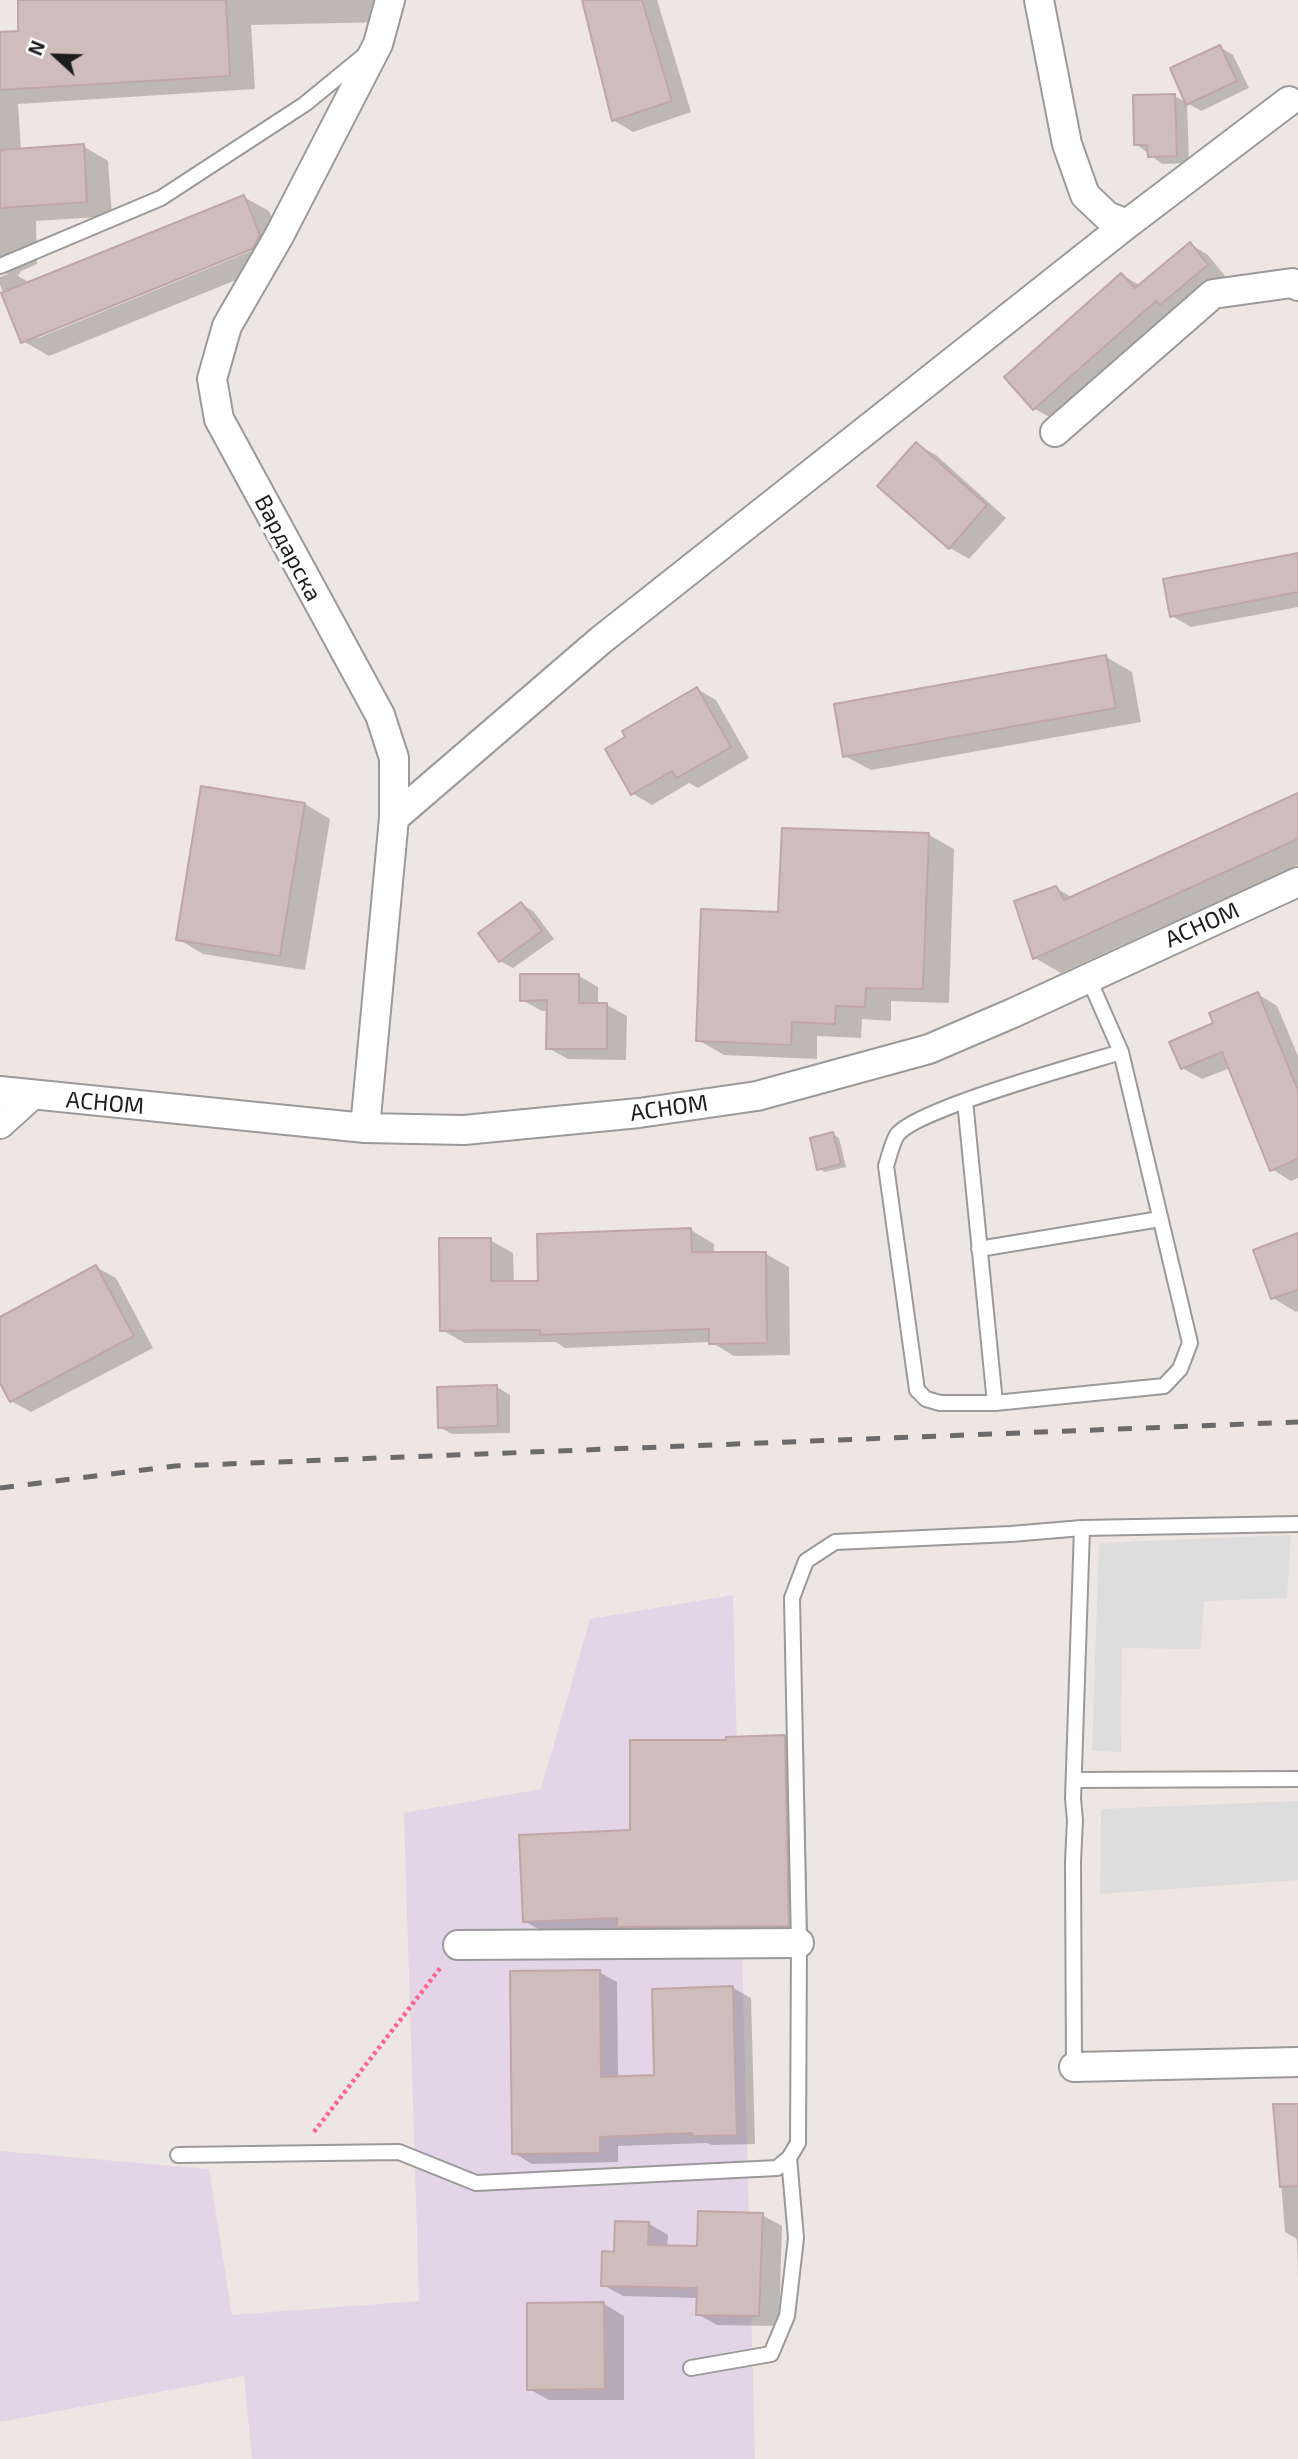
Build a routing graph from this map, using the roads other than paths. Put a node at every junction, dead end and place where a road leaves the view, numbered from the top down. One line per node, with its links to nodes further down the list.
1 (390, 0): 3 (street, Вардарска)
2 (1039, 0): 5 (street)
3 (378, 44): 6 (lane); 9 (street, Вардарска)
4 (1289, 101): 5 (street)
5 (1127, 224): 9 (street)
6 (0, 266)
7 (1298, 286): 8 (street)
8 (1055, 432)
9 (394, 818): 17 (street, Вардарска)
10 (1298, 882): 11 (street, АСНОМ)
11 (1088, 977): 12 (lane); 17 (street, АСНОМ)
12 (1121, 1052): 15 (lane); 18 (lane)
13 (0, 1091): 14 (street, АСНОМ)
14 (31, 1096): 16 (street); 17 (street, АСНОМ)
15 (965, 1101): 19 (lane); 20 (lane)
16 (0, 1124)
17 (366, 1128)
18 (1160, 1219): 19 (lane); 20 (lane)
19 (979, 1249): 20 (lane)
20 (995, 1403)
21 (1298, 1524): 22 (lane)
22 (1082, 1528): 24 (lane); 25 (lane)
23 (1298, 1779): 24 (lane)
24 (1075, 1780): 28 (lane)
25 (799, 1943): 26 (street); 30 (lane)
26 (458, 1945)
27 (1298, 2062): 28 (street)
28 (1074, 2067)
29 (178, 2155): 30 (lane)
30 (789, 2158): 31 (lane)
31 (691, 2368)

